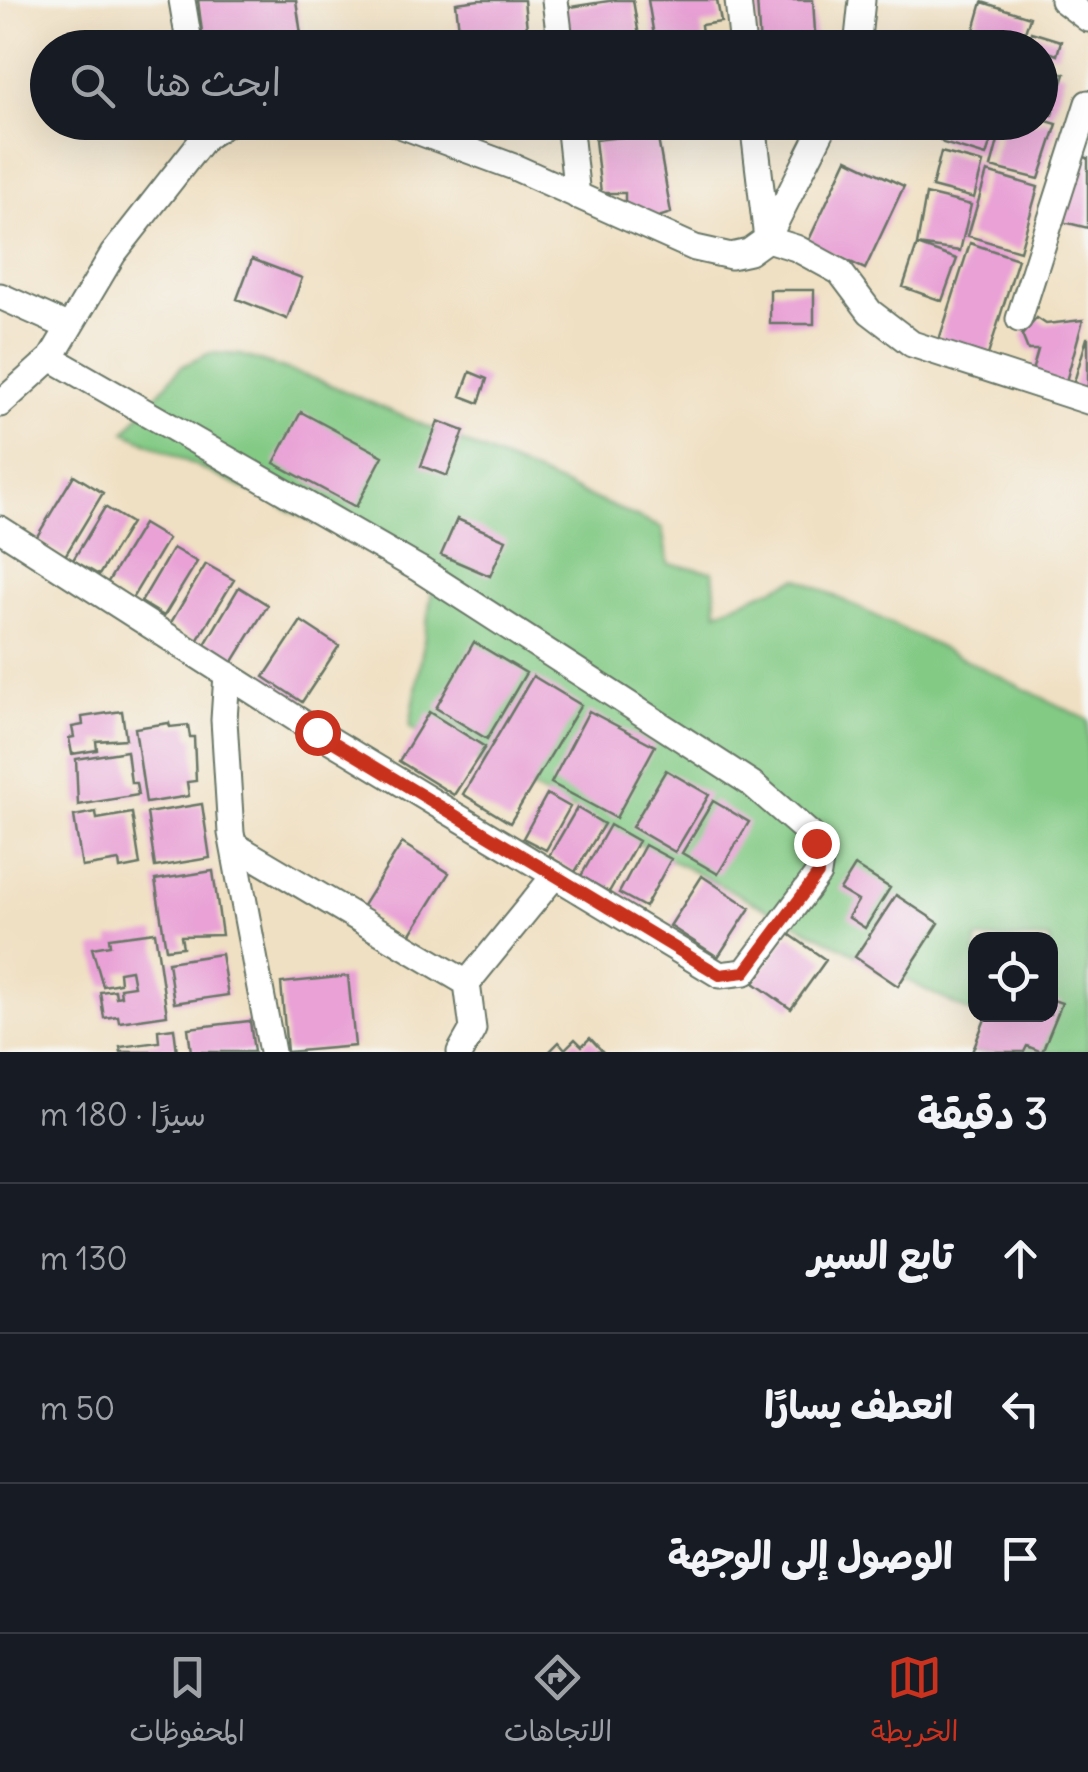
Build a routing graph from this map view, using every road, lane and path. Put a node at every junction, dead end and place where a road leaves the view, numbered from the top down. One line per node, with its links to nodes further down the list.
1 (182, 0): 7 (street)
2 (555, 0): 8 (street)
3 (738, 0): 9 (street)
4 (862, 0): 10 (street)
5 (1063, 0): 6 (street)
6 (1088, 18)
7 (187, 30)
8 (558, 30)
9 (742, 30)
10 (859, 30)
11 (1088, 103): 20 (street)
12 (196, 140): 21 (street)
13 (444, 140): 17 (street)
14 (571, 140): 17 (street)
15 (754, 140): 18 (street)
16 (817, 140): 18 (street)
17 (577, 196): 18 (street)
18 (767, 240): 23 (street)
19 (0, 296): 21 (street)
20 (1019, 319)
21 (69, 327): 22 (street)
22 (51, 358): 24 (street); 28 (street)
23 (1088, 401)
24 (0, 404)
25 (0, 529): 26 (street)
26 (227, 674): 27 (street); 28 (street)
27 (234, 845): 29 (street); 30 (street)
28 (555, 876): 29 (street)
29 (467, 984): 31 (street)
30 (272, 1052)
31 (460, 1052)

